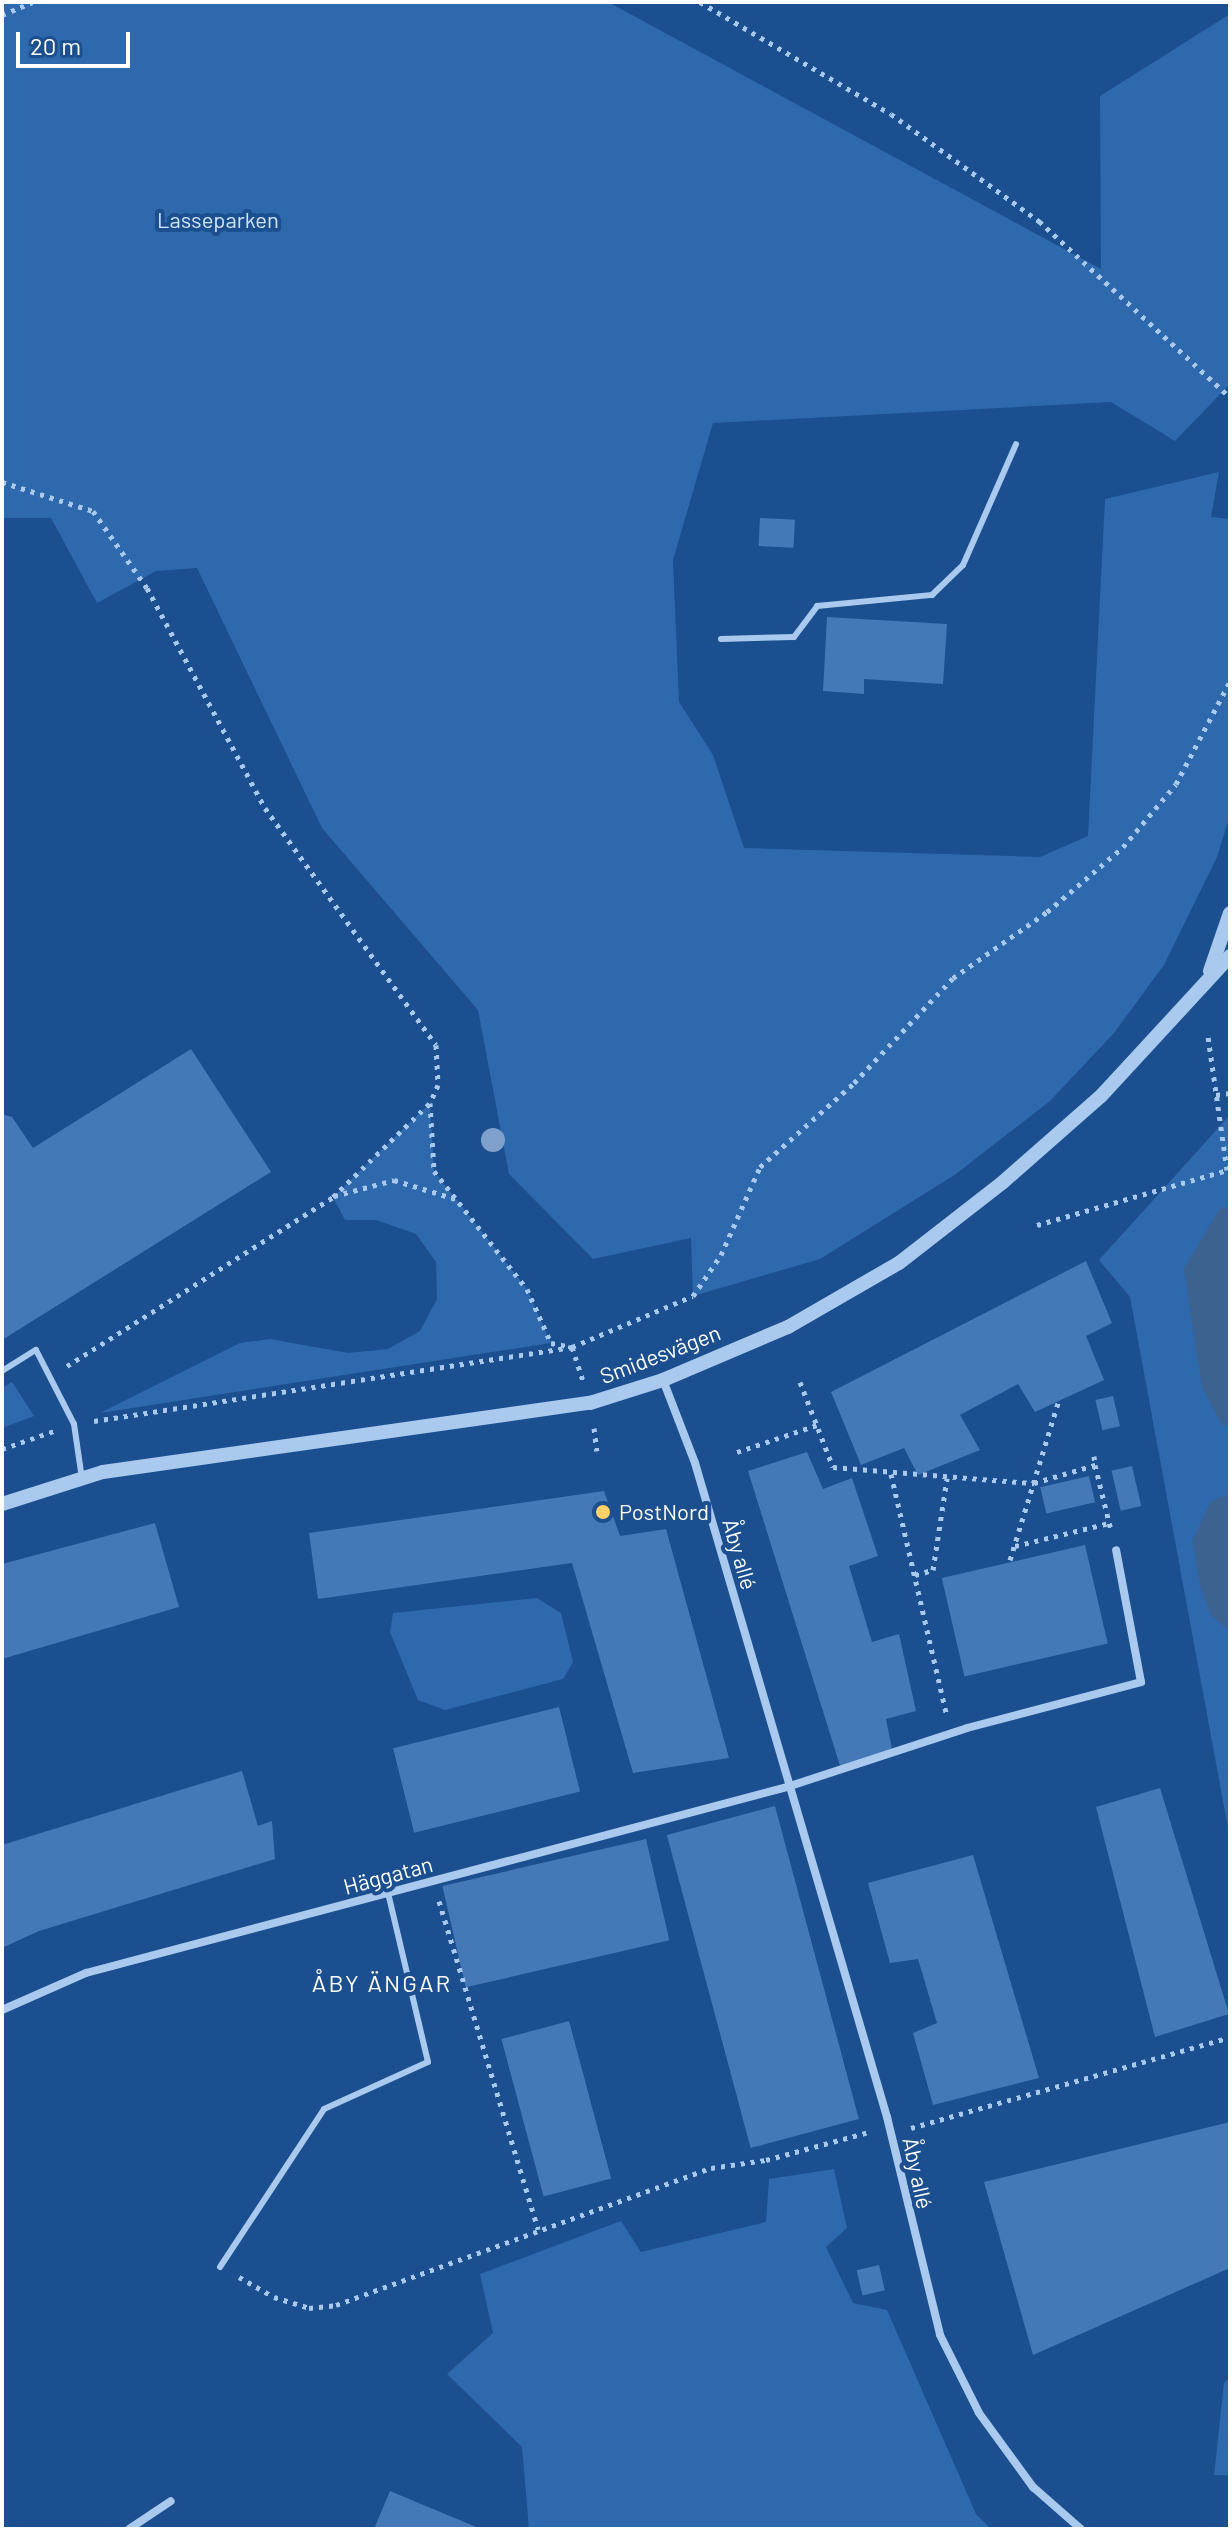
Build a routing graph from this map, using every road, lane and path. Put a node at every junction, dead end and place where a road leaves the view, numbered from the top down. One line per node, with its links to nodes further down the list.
1 (32, 2): 3 (path)
2 (700, 2): 4 (path)
3 (2, 15)
4 (1230, 397)
5 (1016, 444): 7 (lane)
6 (2, 482): 15 (path)
7 (721, 639)
8 (1230, 681): 19 (path)
9 (1230, 913): 11 (street, Smidesvägen)
10 (1230, 956): 11 (street, Smidesvägen)
11 (1209, 975): 22 (street, Smidesvägen)
12 (1208, 1037): 14 (path)
13 (1230, 1093): 14 (path)
14 (1216, 1095): 18 (path)
15 (430, 1103): 16 (path); 17 (path)
16 (333, 1197): 17 (path); 21 (path)
17 (459, 1200): 19 (path)
18 (1037, 1225)
19 (572, 1347): 25 (path)
20 (2, 1371): 21 (lane)
21 (52, 1375): 25 (lane)
22 (663, 1380): 33 (street, Smidesvägen); 42 (street, Åby allé)
23 (800, 1382): 26 (path)
24 (1059, 1400): 34 (path)
25 (74, 1424): 27 (path); 33 (lane)
26 (817, 1425): 28 (path); 31 (path)
27 (2, 1449)
28 (737, 1452)
29 (1094, 1456): 30 (path)
30 (1095, 1465): 34 (path); 36 (path)
31 (891, 1474): 32 (path); 40 (path)
32 (947, 1478): 34 (path); 40 (path)
33 (82, 1479): 35 (street, Smidesvägen)
34 (1034, 1483): 37 (path)
35 (2, 1504)
36 (1109, 1523): 37 (path); 38 (path)
37 (1014, 1547): 39 (path)
38 (1116, 1550): 41 (street)
39 (1010, 1560)
40 (915, 1575): 41 (path)
41 (951, 1734): 42 (street)
42 (787, 1787): 43 (street, Häggatan); 47 (street, Åby allé)
43 (432, 1881): 44 (street, Häggatan); 48 (path)
44 (388, 1893): 45 (street, Häggatan); 49 (lane)
45 (2, 2010)
46 (1230, 2037): 47 (path)
47 (890, 2131): 48 (path); 52 (street, Åby allé)
48 (538, 2229): 49 (path)
49 (220, 2267)
50 (171, 2501): 51 (street)
51 (129, 2529)
52 (1081, 2529)

